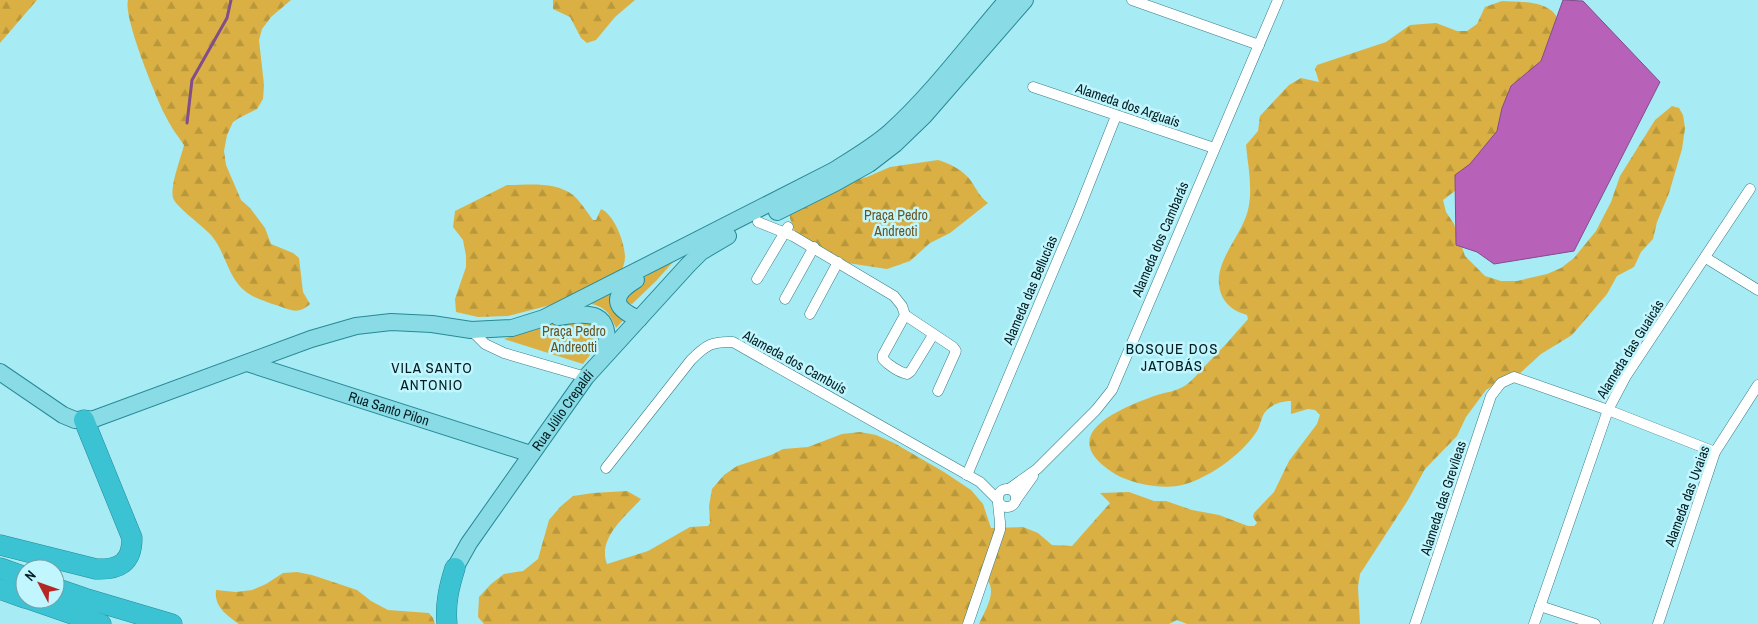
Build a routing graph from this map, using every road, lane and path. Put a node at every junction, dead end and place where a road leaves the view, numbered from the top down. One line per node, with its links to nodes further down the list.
1 (1007, 0): 13 (main road)
2 (1024, 0): 10 (main road, Rua Júlio Crepaldi)
3 (1132, 0): 5 (street)
4 (1278, 0): 5 (street, Alameda dos Cambarás)
5 (1259, 44): 8 (street, Alameda dos Cambarás)
6 (1033, 87): 7 (street, Alameda dos Arguaís)
7 (1116, 116): 8 (street, Alameda dos Arguaís); 40 (street, Alameda das Bellucías)
8 (1214, 148): 39 (street, Alameda dos Cambarás)
9 (1750, 189): 15 (street, Alameda das Guaicás)
10 (784, 208): 11 (main road, Rua Júlio Crepaldi); 12 (street)
11 (758, 222): 12 (street); 23 (main road, Rua Júlio Crepaldi)
12 (788, 232): 14 (street); 17 (street)
13 (690, 244): 22 (main road); 23 (main road)
14 (814, 247): 16 (street); 19 (street)
15 (1706, 258): 18 (street); 34 (street, Alameda das Guaicás)
16 (838, 262): 20 (street); 21 (street)
17 (757, 279)
18 (1758, 290)
19 (785, 299)
20 (810, 314)
21 (906, 315): 25 (street); 25 (street)
22 (544, 318): 24 (main road); 27 (main road)
23 (639, 319): 27 (main road, Rua Júlio Crepaldi)
24 (471, 330): 26 (main road); 31 (street)
25 (933, 335): 33 (street)
26 (289, 347): 28 (main road); 30 (main road)
27 (606, 353): 31 (main road, Rua Júlio Crepaldi)
28 (247, 363): 30 (main road, Rua Santo Pilon); 35 (main road)
29 (0, 372): 35 (main road)
30 (291, 377): 37 (main road, Rua Santo Pilon)
31 (586, 377): 37 (main road, Rua Júlio Crepaldi)
32 (1758, 385): 36 (street, Alameda das Uvaias)
33 (938, 391)
34 (1608, 410): 36 (street); 53 (street, Alameda das Guaicás); 59 (street, Alameda das Grevíleas)
35 (84, 420): 46 (highway)
36 (1715, 452): 62 (street, Alameda das Uvaias)
37 (531, 454): 48 (main road, Rua Júlio Crepaldi)
38 (606, 468): 40 (street, Alameda dos Cambuís)
39 (1037, 468): 42 (street, Alameda dos Cambarás); 44 (street, Alameda dos Cambarás)
40 (967, 475): 41 (street, Alameda dos Cambuís)
41 (980, 482): 42 (street, Alameda dos Cambuís); 43 (street, Alameda dos Cambuís)
42 (1007, 489): 43 (street); 44 (street)
43 (998, 501): 44 (street); 45 (street, Alameda dos Cambarás)
44 (1014, 503): 45 (street, Alameda dos Cambarás)
45 (1000, 530): 58 (street, Alameda dos Cambarás)
46 (0, 545)
47 (0, 568): 49 (highway)
48 (455, 568): 57 (highway)
49 (15, 573)
50 (0, 589): 52 (highway)
51 (65, 591): 56 (highway)
52 (15, 594)
53 (1540, 606): 60 (street, Alameda das Guaicás); 61 (street)
54 (58, 609): 55 (highway)
55 (101, 624)
56 (172, 624)
57 (448, 624)
58 (968, 624)
59 (1415, 624)
60 (1534, 624)
61 (1595, 624)
62 (1658, 624)

